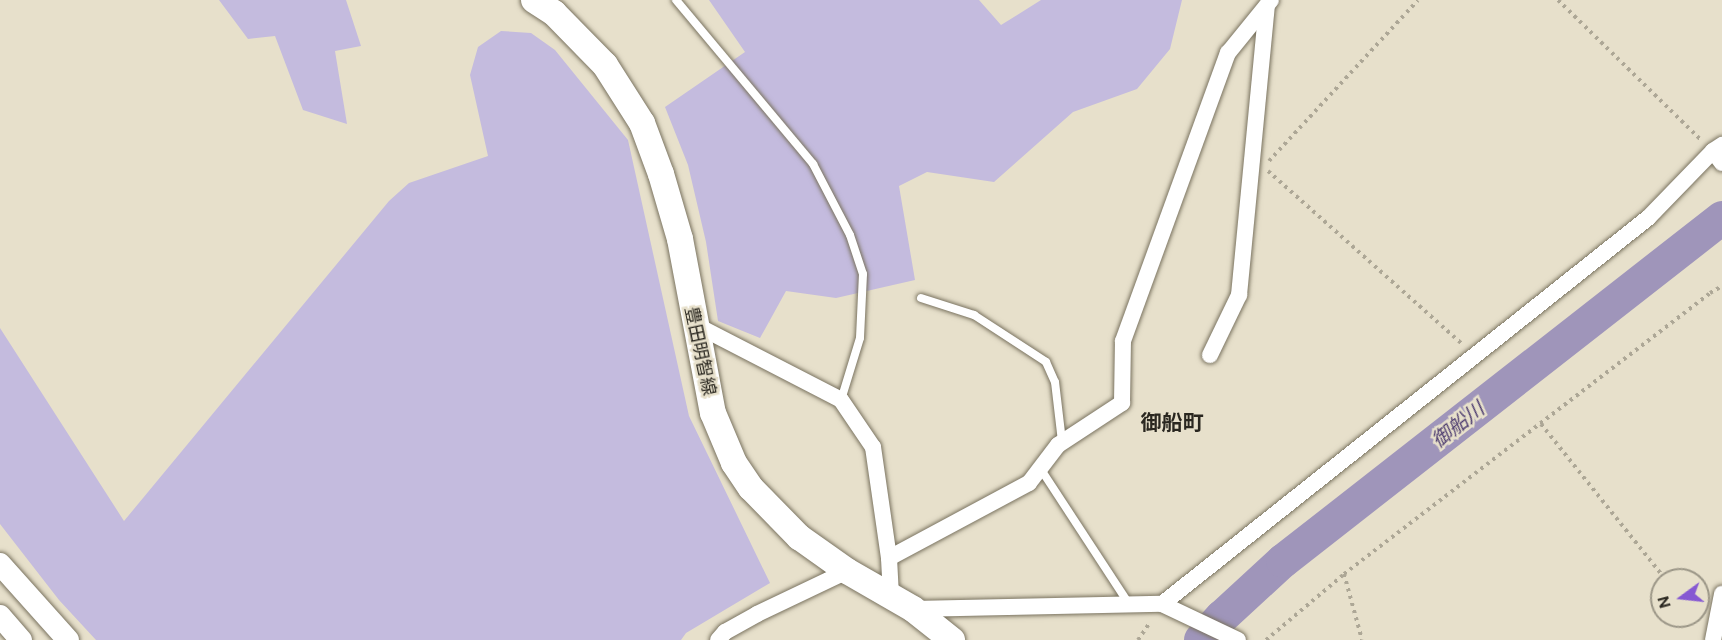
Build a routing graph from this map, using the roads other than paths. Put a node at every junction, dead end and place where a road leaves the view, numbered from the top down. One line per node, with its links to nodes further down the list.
1 (534, 0): 6 (main road, 豊田明智線)
2 (676, 0): 8 (lane)
3 (1269, 3): 7 (street); 9 (street)
4 (1720, 156): 17 (street)
5 (921, 298): 9 (lane)
6 (694, 324): 8 (street); 13 (main road, 豊田明智線)
7 (1210, 355)
8 (841, 400): 11 (street)
9 (1062, 442): 10 (street)
10 (1040, 468): 11 (street); 16 (lane)
11 (889, 558): 15 (street)
12 (0, 564): 21 (street)
13 (847, 571): 15 (main road, 豊田明智線); 22 (street)
14 (1722, 594): 19 (street)
15 (902, 603): 16 (street); 23 (main road, 豊田明智線)
16 (1129, 604): 17 (street)
17 (1162, 604): 24 (street)
18 (0, 616): 20 (street)
19 (1717, 630)
20 (21, 640)
21 (68, 640)
22 (718, 640)
23 (952, 640)
24 (1238, 640)

